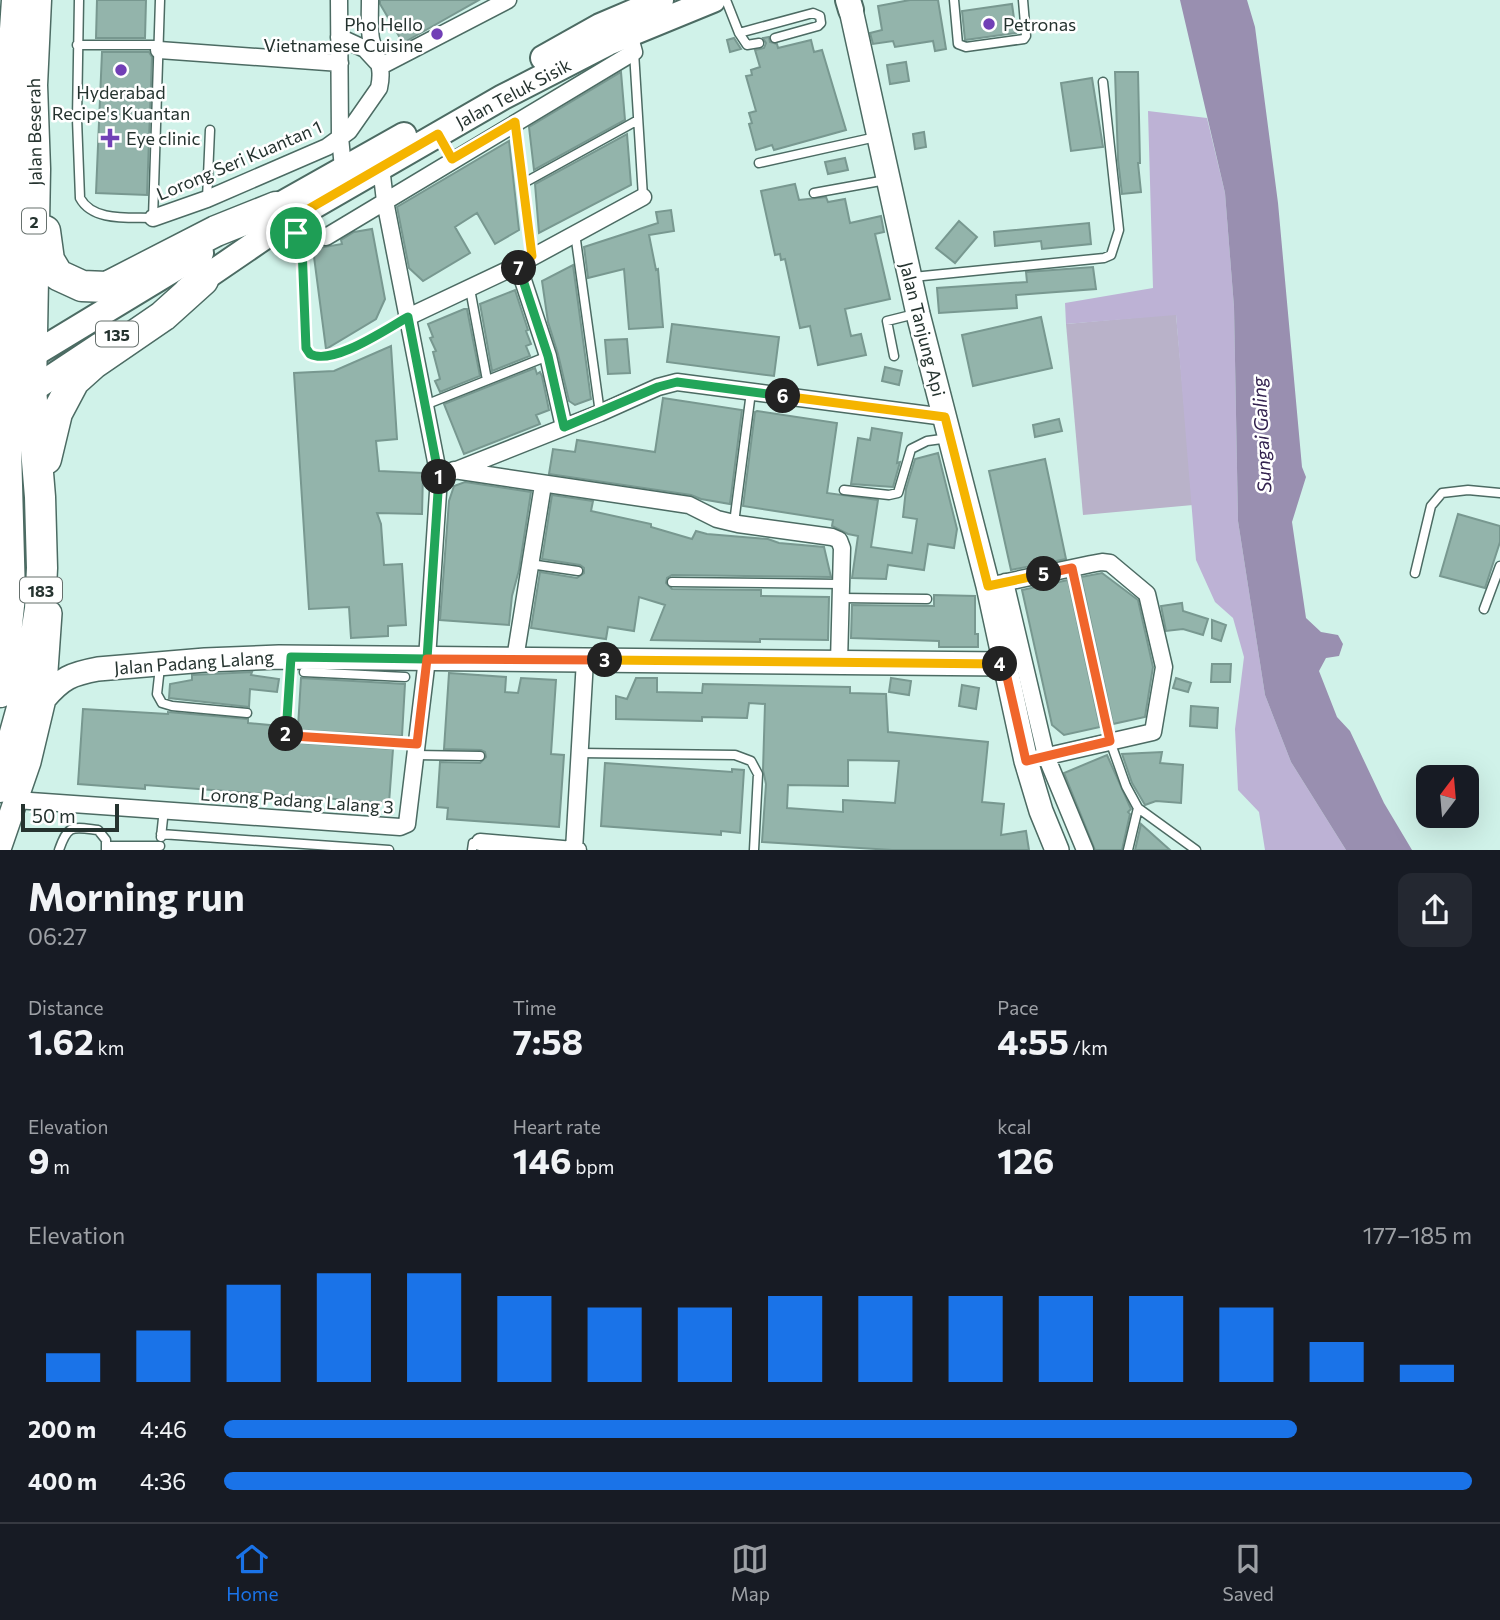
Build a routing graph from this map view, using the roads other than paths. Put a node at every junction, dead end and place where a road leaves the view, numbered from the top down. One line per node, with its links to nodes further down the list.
1 (79, 0): 20 (lane)
2 (160, 0): 21 (lane)
3 (339, 0): 16 (street)
4 (370, 0): 23 (street)
5 (508, 0): 23 (street)
6 (641, 0): 14 (main road)
7 (661, 0): 14 (main road, Jalan Teluk Sisik / 135)
8 (713, 0): 18 (main road, Jalan Teluk Sisik / 135)
9 (726, 0): 15 (lane)
10 (954, 0): 11 (lane)
11 (1023, 0)
12 (850, 3): 31 (street, Jalan Tanjung Api)
13 (16, 10): 26 (highway, Jalan Beserah / 2)
14 (600, 26): 36 (main road, Jalan Teluk Sisik / 135)
15 (739, 33): 17 (lane); 19 (lane)
16 (339, 37): 22 (street); 23 (street)
17 (775, 38)
18 (631, 43): 25 (main road, Jalan Teluk Sisik / 135); 27 (lane); 28 (street)
19 (759, 43)
20 (78, 45): 21 (lane); 45 (lane)
21 (159, 48): 22 (street); 45 (lane)
22 (340, 63): 32 (street)
23 (381, 66): 32 (street, Lorong Seri Kuantan 1)
24 (1103, 82): 50 (lane)
25 (503, 97): 28 (street); 30 (main road, Jalan Teluk Sisik / 135)
26 (10, 103): 43 (highway, Jalan Beserah / 2); 44 (highway); 55 (highway, Jalan Beserah / 2)
27 (638, 120): 38 (lane); 40 (lane)
28 (515, 122): 33 (street); 38 (lane)
29 (210, 130): 41 (lane)
30 (438, 134): 33 (street); 35 (main road, Jalan Teluk Sisik / 135)
31 (879, 136): 34 (lane); 37 (street, Jalan Tanjung Api)
32 (340, 137): 36 (street); 41 (street, Lorong Seri Kuantan 1)
33 (452, 159): 42 (street)
34 (759, 163)
35 (381, 167): 42 (street, Lorong Padang Lalang 3); 44 (main road, Jalan Teluk Sisik / 135)
36 (343, 168): 44 (main road, Jalan Teluk Sisik / 135)
37 (889, 180): 39 (lane); 50 (street, Jalan Tanjung Api)
38 (522, 184): 48 (lane)
39 (814, 193)
40 (643, 197): 46 (street)
41 (207, 198): 45 (street, Lorong Seri Kuantan 1)
42 (386, 201): 47 (street); 54 (street, Lorong Padang Lalang 3)
43 (6, 207): 49 (highway); 58 (highway, Jalan Beserah / 2)
44 (282, 214): 51 (main road, Jalan Teluk Sisik / 135); 54 (lane); 55 (main road, Jalan Teluk Sisik / 135)
45 (153, 218)
46 (575, 233): 48 (street); 64 (lane)
47 (326, 237)
48 (525, 261): 52 (street); 56 (street)
49 (0, 275)
50 (910, 277): 53 (street, Jalan Tanjung Api)
51 (203, 280): 60 (main road, Jalan Teluk Sisik / 135); 71 (highway)
52 (470, 289): 54 (street); 59 (lane)
53 (918, 314): 57 (lane); 66 (street, Jalan Tanjung Api)
54 (408, 317): 62 (street, Lorong Padang Lalang 3)
55 (31, 356): 58 (highway); 60 (highway, Jalan Beserah / 2)
56 (548, 356): 59 (lane); 65 (street)
57 (894, 356)
58 (3, 375): 63 (highway, Jalan Beserah / 2)
59 (487, 380): 62 (lane)
60 (31, 389): 63 (main road, Jalan Teluk Sisik / 135); 71 (highway, 183)
61 (751, 392): 64 (street); 66 (street); 72 (lane)
62 (425, 405): 67 (street, Lorong Padang Lalang 3)
63 (3, 412): 73 (highway, 183)
64 (600, 412): 65 (street)
65 (564, 427): 67 (street)
66 (948, 428): 69 (lane); 81 (street, Jalan Tanjung Api)
67 (446, 474): 68 (street); 87 (street, Lorong Padang Lalang 3)
68 (542, 485): 72 (street); 74 (street)
69 (844, 490)
70 (1500, 493): 79 (lane)
71 (40, 497): 76 (highway, 183)
72 (733, 523): 82 (street)
73 (4, 536): 84 (highway, 183)
74 (530, 564): 78 (lane); 88 (street)
75 (1500, 566): 85 (lane)
76 (42, 568): 86 (street); 105 (highway, 183)
77 (1072, 568): 81 (street); 100 (lane); 100 (street)
78 (578, 571)
79 (1415, 573)
80 (672, 582): 82 (lane)
81 (997, 584): 93 (street, Jalan Tanjung Api); 104 (street)
82 (841, 591): 83 (lane); 90 (street)
83 (927, 599)
84 (5, 608): 97 (highway, 183)
85 (1484, 609)
86 (51, 616): 95 (street); 98 (street)
87 (427, 659): 88 (street, Jalan Padang Lalang); 94 (street, Jalan Padang Lalang); 101 (street, Lorong Padang Lalang 3)
88 (515, 659): 89 (street, Jalan Padang Lalang)
89 (585, 660): 90 (street, Jalan Padang Lalang); 102 (street)
90 (839, 662): 93 (street, Jalan Padang Lalang)
91 (160, 664): 92 (street, Jalan Padang Lalang); 95 (street, Jalan Padang Lalang); 99 (lane)
92 (298, 664): 94 (street, Jalan Padang Lalang); 101 (lane)
93 (1004, 664): 104 (street, Jalan Tanjung Api)
94 (359, 666): 96 (lane)
95 (98, 669): 98 (street, Jalan Padang Lalang)
96 (405, 677)
97 (0, 692)
98 (44, 699): 105 (street)
99 (247, 713)
100 (1110, 741): 104 (street); 106 (lane)
101 (416, 749): 103 (lane); 107 (street, Lorong Padang Lalang 3)
102 (580, 753): 115 (street); 116 (lane)
103 (480, 756)
104 (1036, 758): 117 (street, Jalan Tanjung Api); 118 (street)
105 (8, 793): 107 (street, Lorong Padang Lalang 3); 109 (street)
106 (1138, 808): 119 (lane); 120 (lane)
107 (164, 809): 108 (lane)
108 (161, 834): 112 (lane); 114 (lane)
109 (0, 846)
110 (486, 846): 115 (street)
111 (106, 848): 112 (lane); 113 (lane)
112 (160, 848)
113 (59, 850)
114 (389, 850)
115 (576, 850)
116 (754, 850)
117 (1057, 850)
118 (1085, 850)
119 (1128, 850)
120 (1196, 850)

